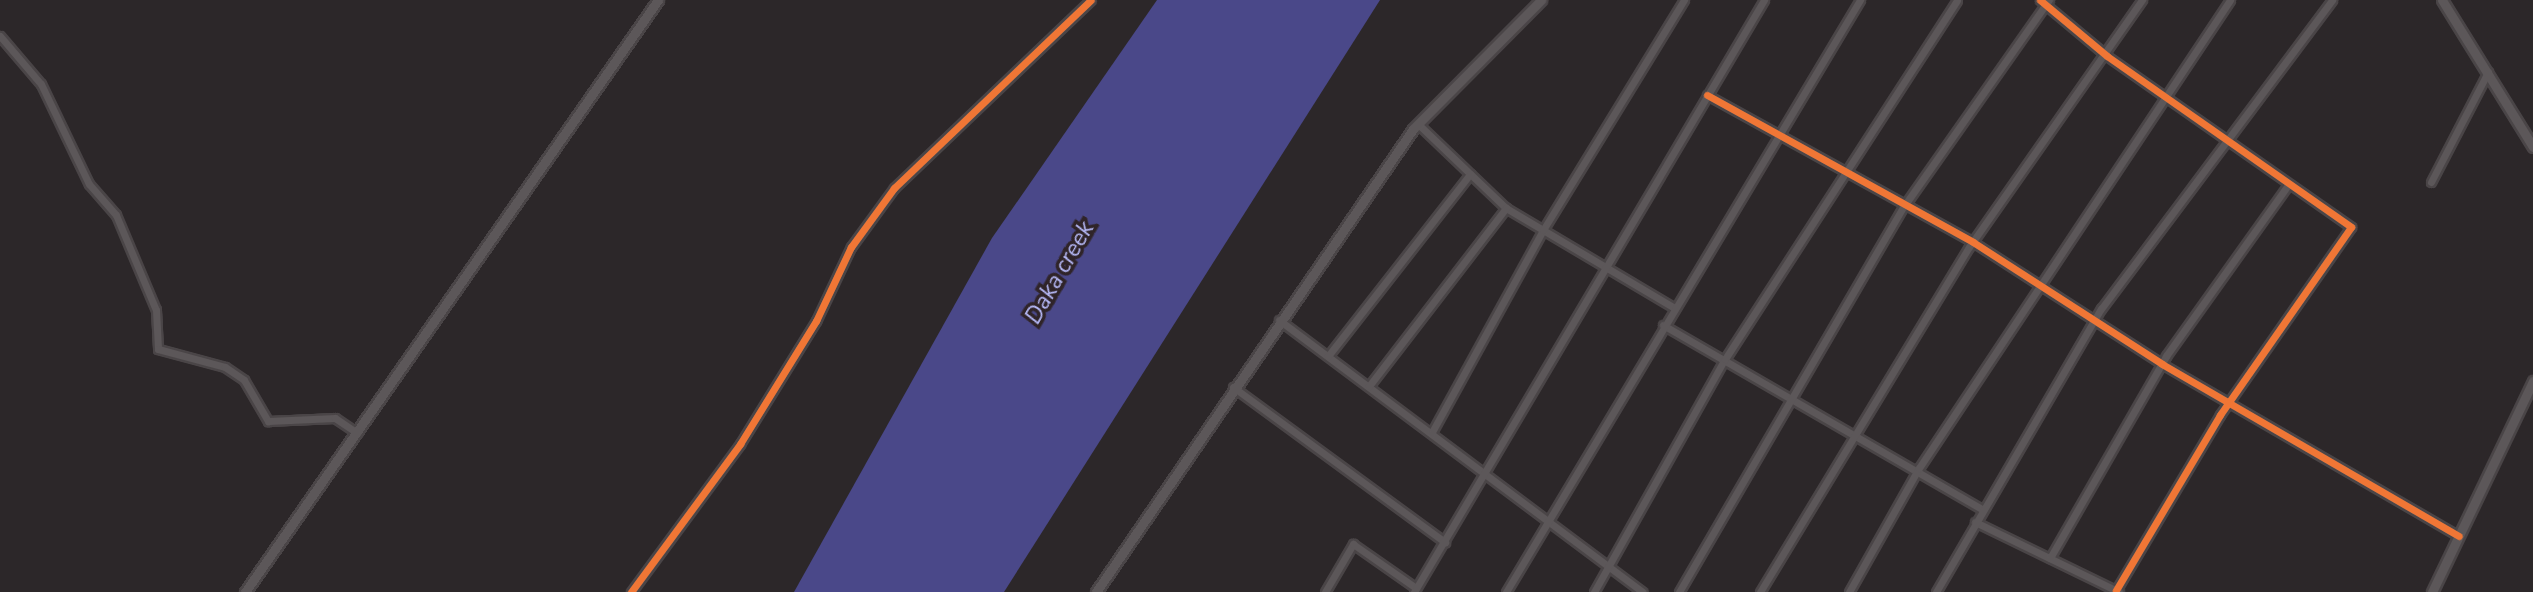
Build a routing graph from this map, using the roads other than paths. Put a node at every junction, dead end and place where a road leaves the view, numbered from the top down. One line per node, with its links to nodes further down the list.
1 (658, 0): 45 (street)
2 (1091, 0): 59 (street)
3 (1541, 0): 18 (street)
4 (1684, 0): 28 (street)
5 (1764, 0): 16 (street)
6 (1860, 0): 19 (street)
7 (1957, 0): 23 (street)
8 (2143, 0): 14 (street)
9 (2230, 0): 17 (street)
10 (2332, 0): 20 (street)
11 (2442, 0): 15 (street)
12 (2045, 2): 14 (street); 26 (street)
13 (0, 36): 45 (street)
14 (2107, 56): 17 (street); 29 (street)
15 (2488, 72): 21 (street); 24 (street)
16 (1707, 95): 19 (street); 30 (street)
17 (2166, 99): 20 (street); 31 (street)
18 (1419, 124): 22 (street); 34 (street)
19 (1777, 136): 23 (street); 32 (street)
20 (2230, 144): 25 (street); 33 (street)
21 (2533, 147)
22 (1470, 174): 27 (street); 36 (street)
23 (1845, 174): 26 (street); 37 (street)
24 (2431, 182)
25 (2288, 185): 38 (street); 43 (street)
26 (1904, 206): 29 (street); 42 (street)
27 (1506, 208): 28 (street); 40 (street)
28 (1543, 230): 30 (street); 44 (street)
29 (1973, 242): 31 (street); 46 (street)
30 (1604, 264): 32 (street); 48 (street)
31 (2039, 282): 33 (street); 47 (street)
32 (1673, 307): 35 (street)
33 (2095, 319): 38 (street); 49 (street)
34 (1279, 320): 36 (street); 41 (street)
35 (1663, 325): 37 (street); 50 (street)
36 (1328, 356): 40 (street)
37 (1725, 359): 42 (street); 55 (street)
38 (2161, 364): 43 (street); 54 (street)
39 (2533, 381): 52 (street)
40 (1370, 386): 44 (street)
41 (1233, 387): 53 (street); 60 (street)
42 (1793, 395): 46 (street); 65 (street)
43 (2228, 403): 52 (street); 57 (street)
44 (1432, 432): 48 (street)
45 (358, 433): 58 (street)
46 (1859, 433): 47 (street); 66 (street)
47 (1919, 468): 49 (street); 67 (street)
48 (1488, 473): 50 (street); 53 (street)
49 (1982, 509): 51 (street)
50 (1549, 518): 55 (street); 62 (street)
51 (1975, 522): 54 (street); 68 (street)
52 (2459, 536): 69 (street)
53 (1445, 542): 56 (street)
54 (2050, 558): 57 (street)
55 (1610, 564): 63 (street); 64 (street)
56 (1415, 590): 61 (street)
57 (2118, 591)
58 (245, 592)
59 (631, 592)
60 (1096, 592)
61 (1325, 592)
62 (1506, 592)
63 (1594, 592)
64 (1643, 592)
65 (1679, 592)
66 (1760, 592)
67 (1849, 592)
68 (1936, 592)
69 (2432, 592)

